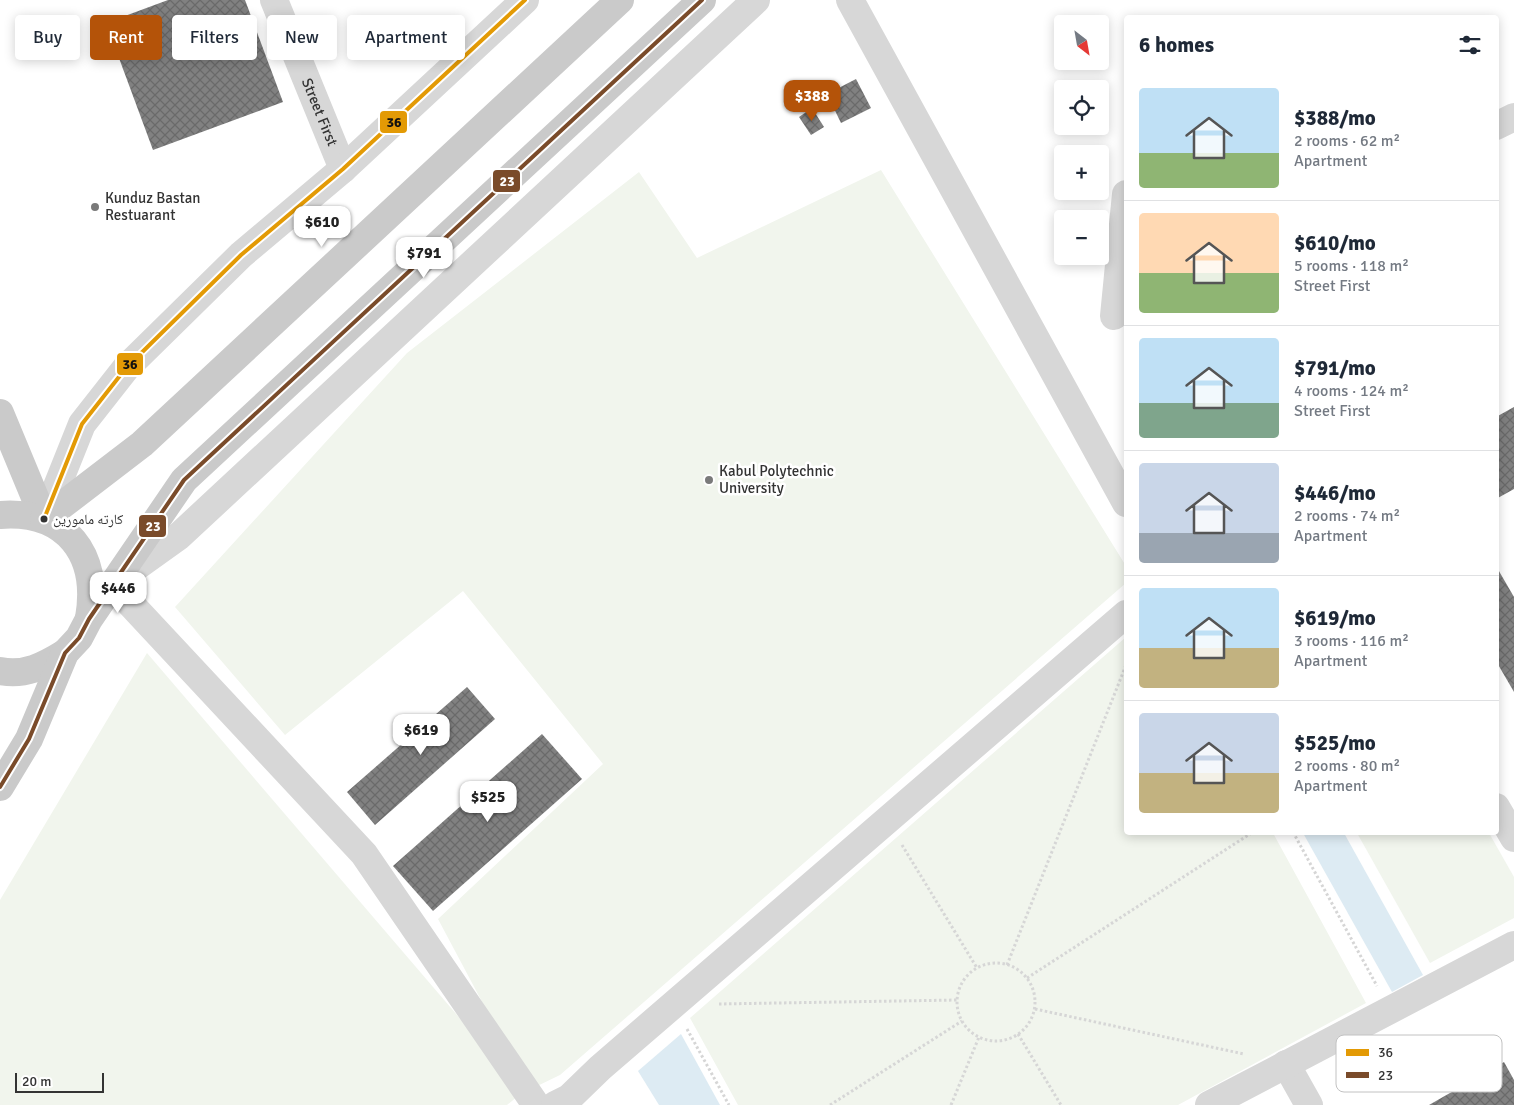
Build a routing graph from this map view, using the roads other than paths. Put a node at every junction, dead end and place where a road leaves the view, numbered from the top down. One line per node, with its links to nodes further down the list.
1 (274, 0): 9 (street, Street First)
2 (525, 0): 9 (street)
3 (620, 0): 15 (main road)
4 (702, 0): 16 (main road)
5 (756, 0): 16 (street)
6 (850, 0): 13 (street)
7 (1514, 117): 8 (street)
8 (1499, 124)
9 (343, 169): 15 (street)
10 (1124, 214): 11 (street)
11 (1114, 316)
12 (0, 412): 15 (main road)
13 (1124, 499)
14 (0, 515): 15 (main road)
15 (44, 519): 18 (main road)
16 (112, 584): 18 (main road); 28 (street)
17 (1124, 616): 29 (street)
18 (89, 619): 19 (main road)
19 (65, 654): 20 (main road); 21 (main road)
20 (0, 671)
21 (0, 787)
22 (1499, 812): 23 (street)
23 (1514, 838)
24 (1514, 944): 25 (street)
25 (1340, 1035)
26 (1336, 1037): 27 (street)
27 (1286, 1064): 30 (street); 31 (street)
28 (536, 1105)
29 (555, 1105)
30 (1209, 1105)
31 (1309, 1105)

